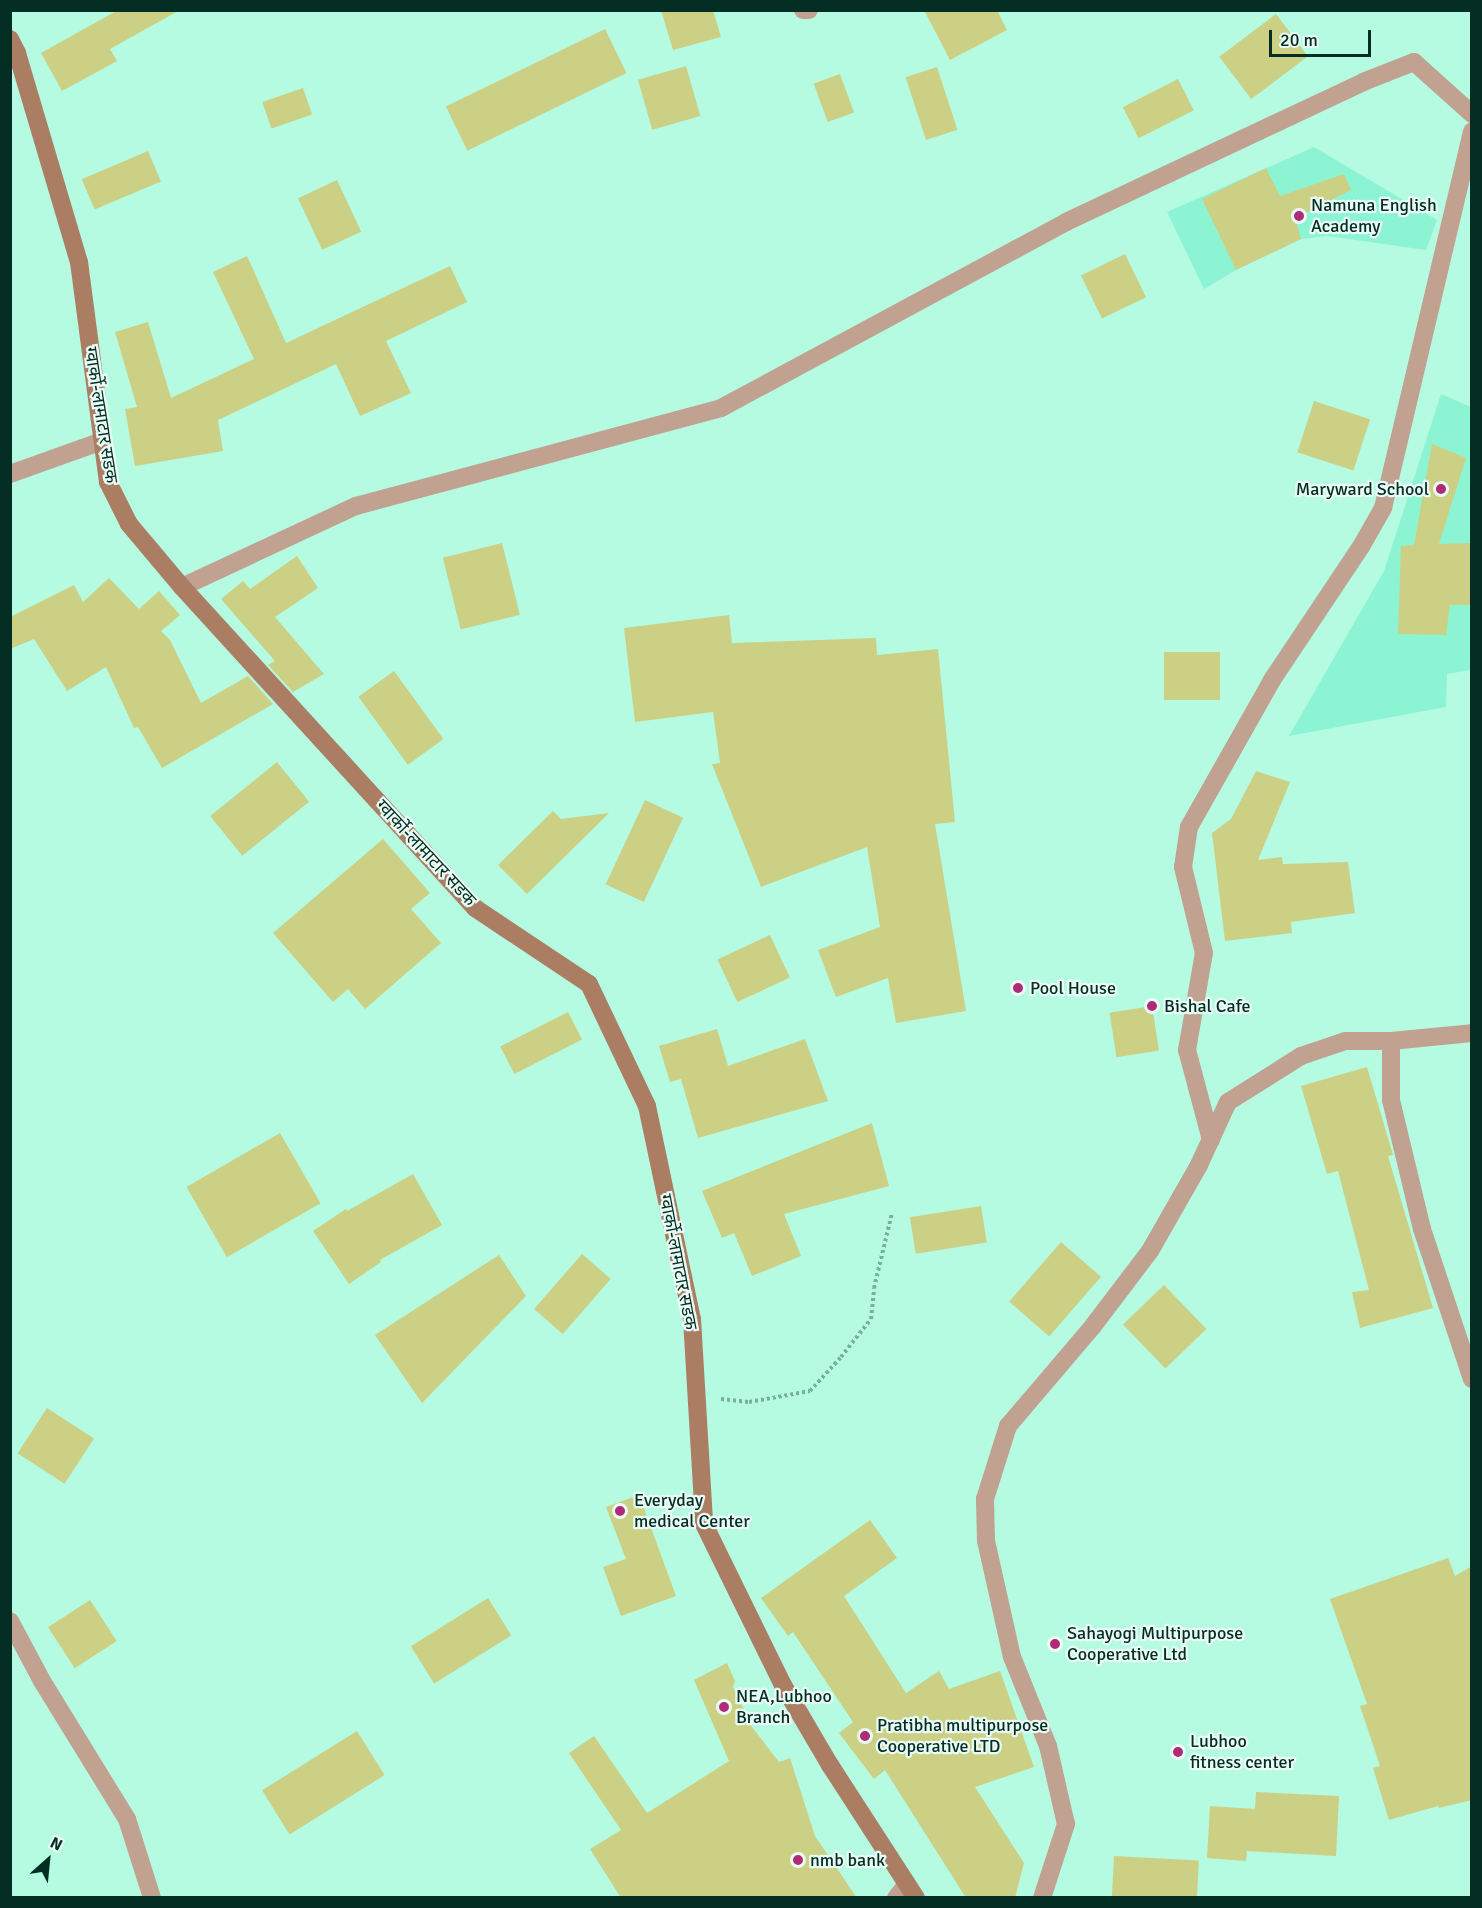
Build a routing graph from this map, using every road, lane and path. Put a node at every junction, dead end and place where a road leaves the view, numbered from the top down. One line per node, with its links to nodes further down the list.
1 (803, 10): 2 (street)
2 (809, 10)
3 (10, 39): 7 (main road, ग्वार्को-लामाटार सडक)
4 (1472, 114): 9 (street)
5 (1472, 131): 6 (street)
6 (1465, 186): 12 (street)
7 (102, 441): 8 (street); 9 (main road, ग्वार्को-लामाटार सडक)
8 (10, 474)
9 (182, 587): 15 (main road, ग्वार्को-लामाटार सडक)
10 (1472, 1033): 11 (street)
11 (1391, 1041): 12 (street); 14 (street)
12 (1211, 1140): 19 (street)
13 (892, 1213): 15 (path)
14 (1472, 1379)
15 (697, 1396): 17 (main road, ग्वार्को-लामाटार सडक)
16 (10, 1621): 18 (street)
17 (907, 1893)
18 (152, 1898)
19 (1042, 1898)

